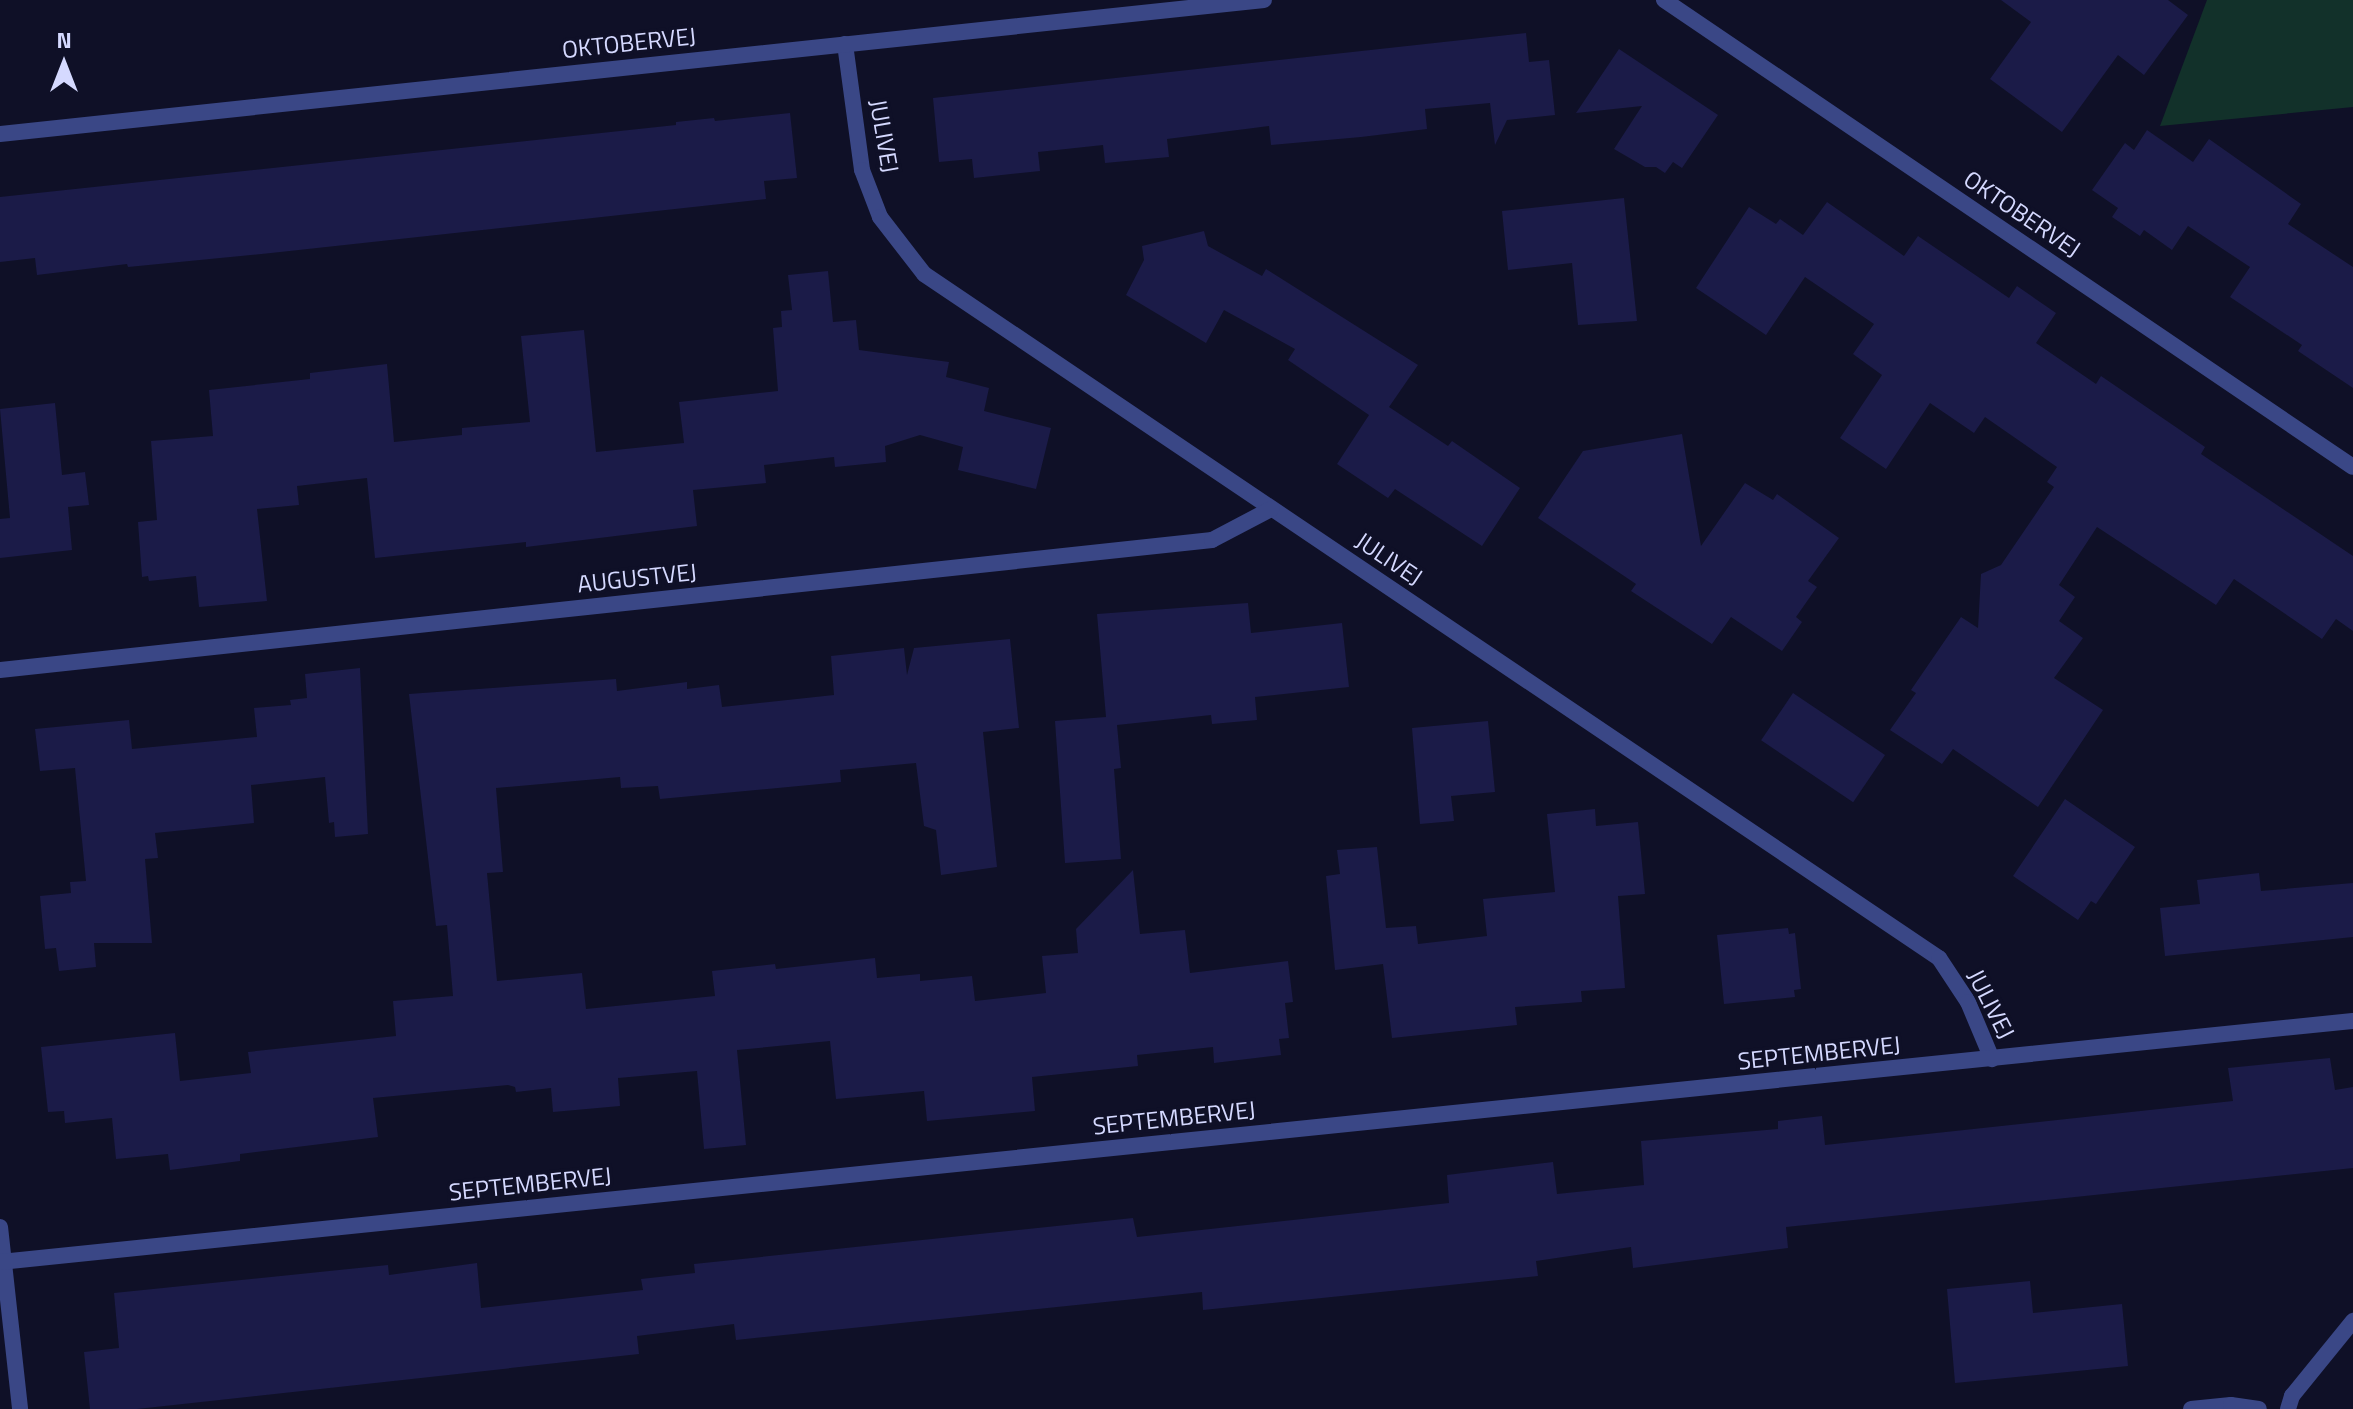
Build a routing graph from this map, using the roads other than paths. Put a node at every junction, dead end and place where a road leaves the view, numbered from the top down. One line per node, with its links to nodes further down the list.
1 (1264, 0): 3 (street, OKTOBERVEJ)
2 (1664, 0): 5 (street, OKTOBERVEJ)
3 (845, 44): 4 (street, OKTOBERVEJ); 6 (street, JULIVEJ)
4 (0, 134)
5 (2353, 467)
6 (1271, 509): 7 (street, AUGUSTVEJ); 9 (street, JULIVEJ)
7 (0, 670)
8 (2353, 1021): 9 (street, SEPTEMBERVEJ)
9 (1992, 1059): 11 (street, SEPTEMBERVEJ)
10 (0, 1227): 11 (street)
11 (2, 1261): 13 (street)
12 (2353, 1321): 16 (street)
13 (20, 1409)
14 (2191, 1409): 15 (street)
15 (2259, 1409)
16 (2288, 1409)

